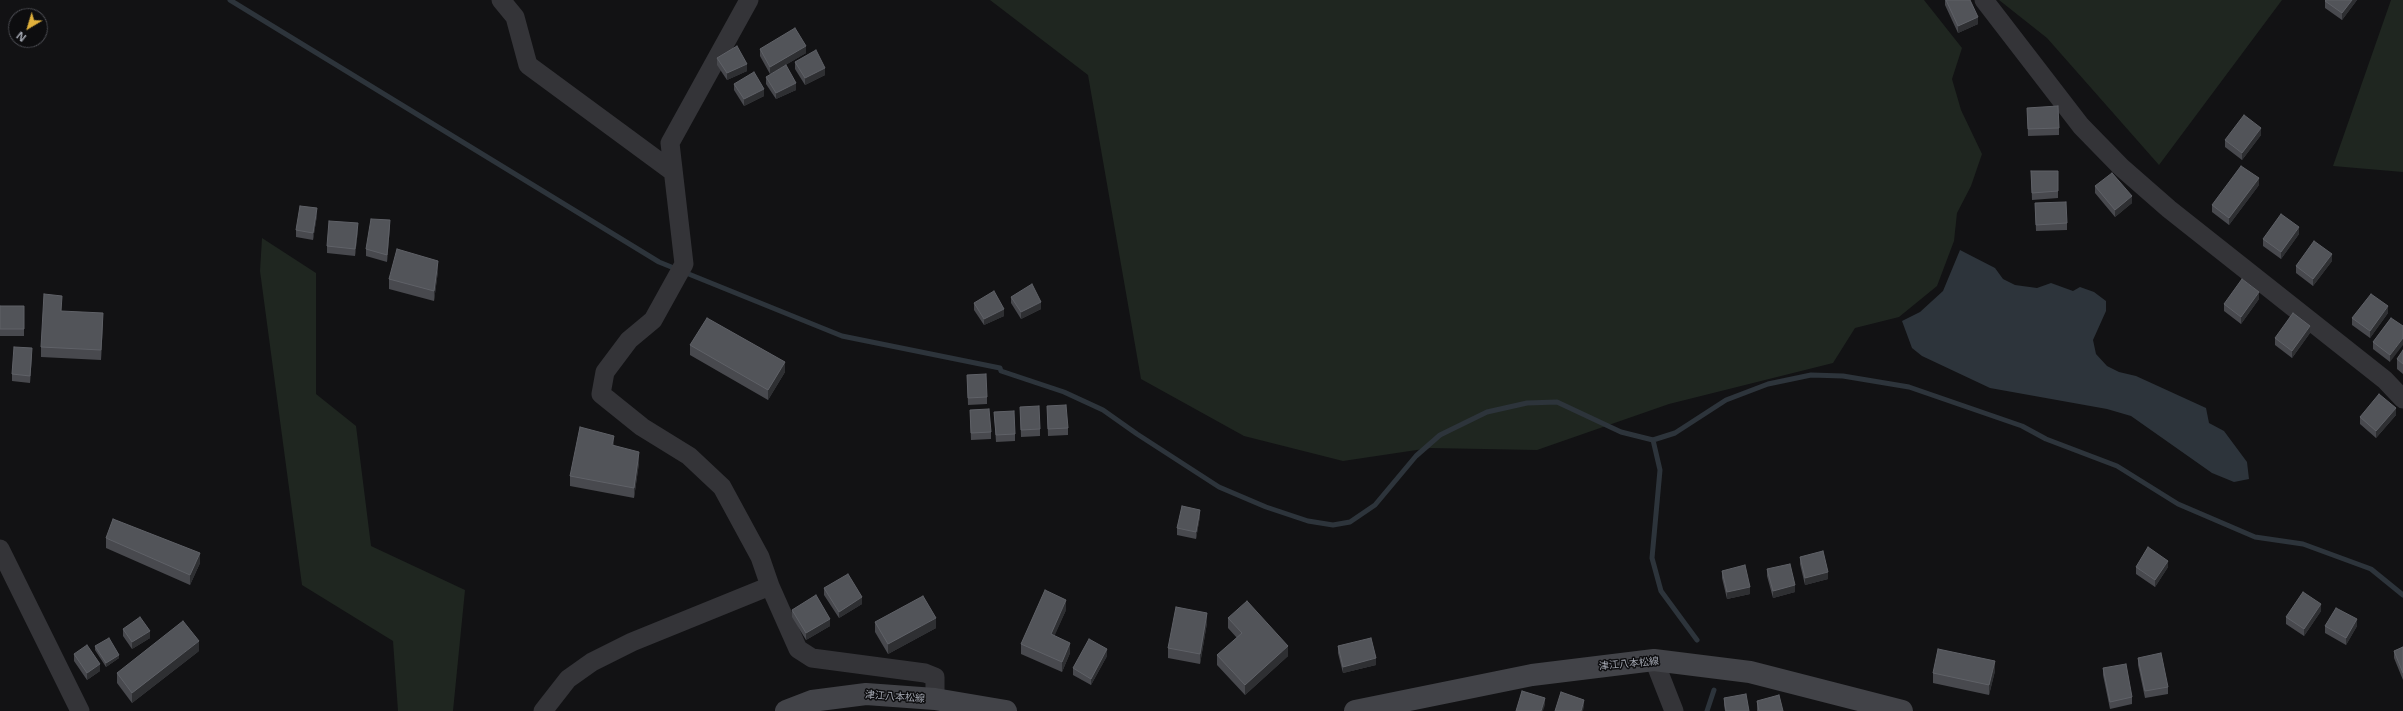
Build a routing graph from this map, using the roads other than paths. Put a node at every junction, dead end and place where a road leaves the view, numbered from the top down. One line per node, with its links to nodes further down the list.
1 (501, 0): 4 (street)
2 (749, 0): 4 (street)
3 (1984, 0): 5 (street)
4 (672, 171): 7 (street)
5 (2403, 399)
6 (0, 548): 10 (street)
7 (770, 586): 9 (street); 11 (street)
8 (1654, 660): 14 (main road, 津江八本松線); 15 (street); 16 (main road, 津江八本松線)
9 (935, 699): 12 (main road, 津江八本松線); 13 (main road, 津江八本松線)
10 (80, 711)
11 (543, 711)
12 (786, 711)
13 (1006, 711)
14 (1355, 711)
15 (1674, 711)
16 (1902, 711)

